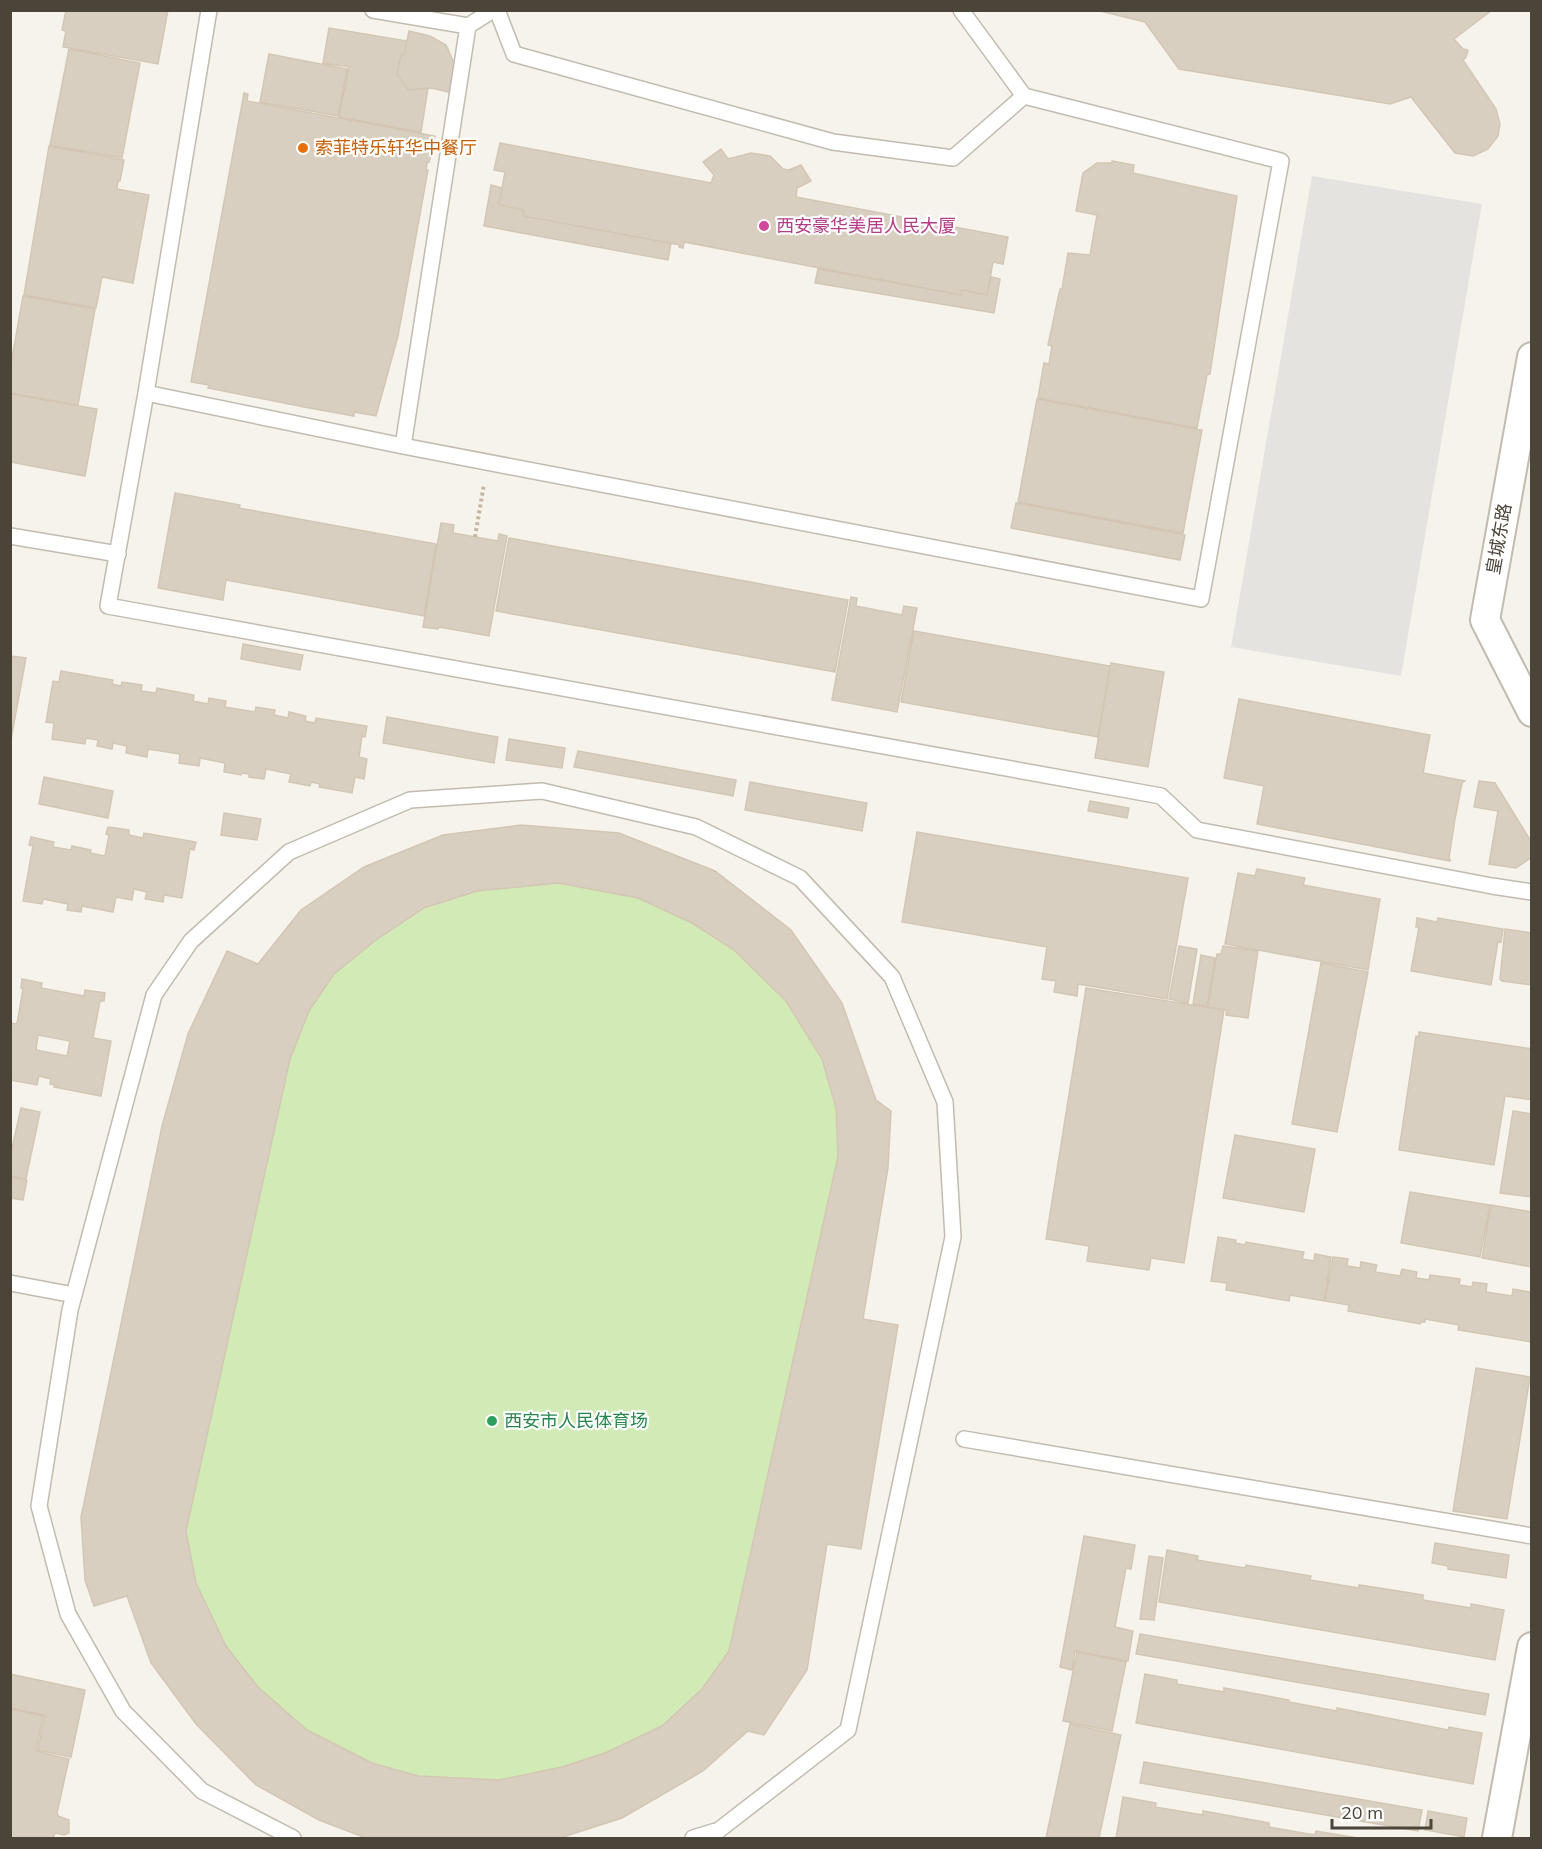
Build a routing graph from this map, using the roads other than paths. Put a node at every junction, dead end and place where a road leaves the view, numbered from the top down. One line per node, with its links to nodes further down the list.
1 (209, 10): 8 (lane)
2 (373, 10): 5 (lane)
3 (495, 10): 5 (lane); 6 (lane)
4 (961, 10): 6 (lane)
5 (468, 26): 9 (lane)
6 (1024, 96): 9 (lane)
7 (1532, 357): 12 (street, 皇城东路)
8 (146, 393): 9 (lane); 11 (lane)
9 (403, 446)
10 (10, 536): 11 (lane)
11 (118, 554): 13 (lane)
12 (1532, 712)
13 (1532, 892)
14 (10, 1283): 15 (lane)
15 (74, 1295): 19 (lane); 20 (lane)
16 (964, 1439): 17 (lane)
17 (1532, 1536)
18 (1532, 1647): 21 (street)
19 (293, 1839)
20 (693, 1839)
21 (1497, 1839)

